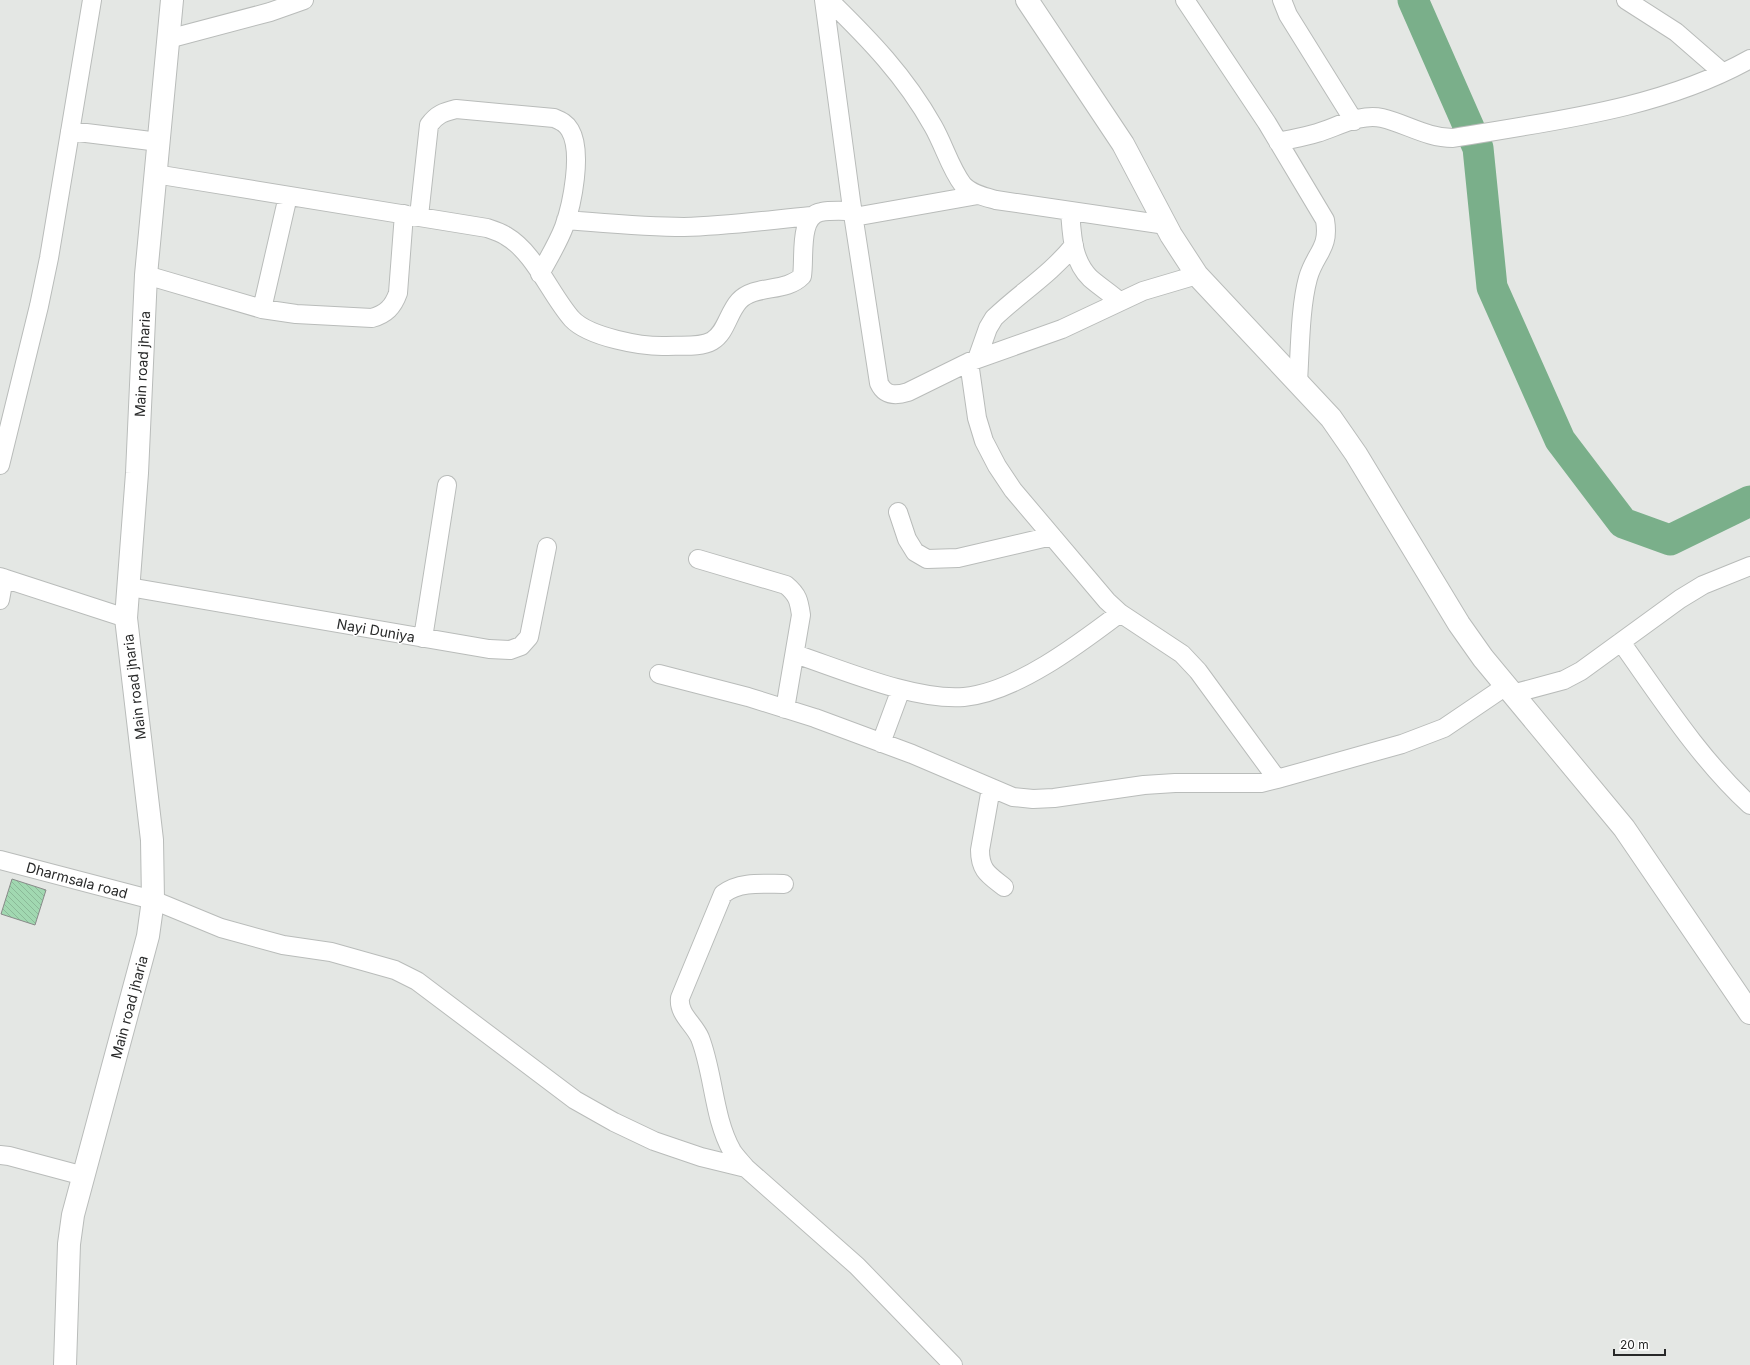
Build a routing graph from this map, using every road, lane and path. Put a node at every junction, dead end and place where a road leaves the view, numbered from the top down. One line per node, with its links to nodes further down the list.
1 (92, 0): 14 (street)
2 (172, 0): 10 (street, Main road jharia)
3 (304, 0): 10 (street)
4 (824, 0): 21 (street)
5 (829, 0): 18 (street)
6 (1027, 0): 25 (street)
7 (1184, 0): 16 (street)
8 (1282, 0): 13 (street)
9 (1626, 0): 12 (street)
10 (168, 39): 15 (street, Main road jharia)
11 (1750, 59): 12 (street)
12 (1722, 72): 13 (street)
13 (1354, 121): 16 (street)
14 (70, 131): 15 (street); 34 (street)
15 (158, 142): 17 (street, Main road jharia)
16 (1278, 142): 33 (street)
17 (155, 174): 19 (street); 28 (street, Main road jharia)
18 (978, 195): 20 (street); 21 (street)
19 (288, 196): 22 (street); 31 (street)
20 (1070, 211): 25 (street); 26 (street)
21 (853, 214): 23 (street); 32 (street)
22 (411, 215): 24 (street); 27 (street); 31 (street)
23 (812, 216): 24 (street); 27 (street)
24 (566, 220): 27 (street)
25 (1166, 225): 29 (street)
26 (1074, 245): 30 (street); 32 (street)
27 (540, 274)
28 (146, 275): 31 (street); 42 (street, Main road jharia)
29 (1197, 275): 30 (street); 33 (street)
30 (1119, 301): 32 (street)
31 (262, 309)
32 (973, 360): 37 (street)
33 (1298, 382): 51 (street)
34 (0, 465)
35 (447, 485): 46 (street)
36 (898, 512): 37 (street)
37 (1052, 536): 44 (street)
38 (547, 547): 46 (street, Nayi Duniya)
39 (698, 559): 48 (street)
40 (1750, 566): 47 (street)
41 (2, 577): 43 (street); 45 (street)
42 (129, 587): 45 (street, Main road jharia); 46 (street, Nayi Duniya)
43 (0, 600)
44 (1120, 613): 50 (street); 54 (street)
45 (126, 618): 60 (street, Main road jharia)
46 (423, 638)
47 (1621, 642): 51 (street); 56 (street)
48 (795, 654): 50 (street); 52 (street)
49 (659, 674): 52 (street)
50 (901, 689): 53 (street)
51 (1509, 690): 54 (street); 61 (street)
52 (785, 709): 53 (street)
53 (881, 743): 55 (street)
54 (1277, 779): 55 (street)
55 (991, 788): 59 (street)
56 (1750, 805)
57 (0, 860): 60 (street, Dharmsala road)
58 (784, 884): 63 (street)
59 (1004, 887)
60 (153, 900): 63 (street, Dharmsala road); 64 (street, Main road jharia)
61 (1750, 1013)
62 (0, 1155): 64 (street)
63 (746, 1168): 66 (street)
64 (84, 1176): 65 (street, Main road jharia)
65 (65, 1365)
66 (953, 1365)

